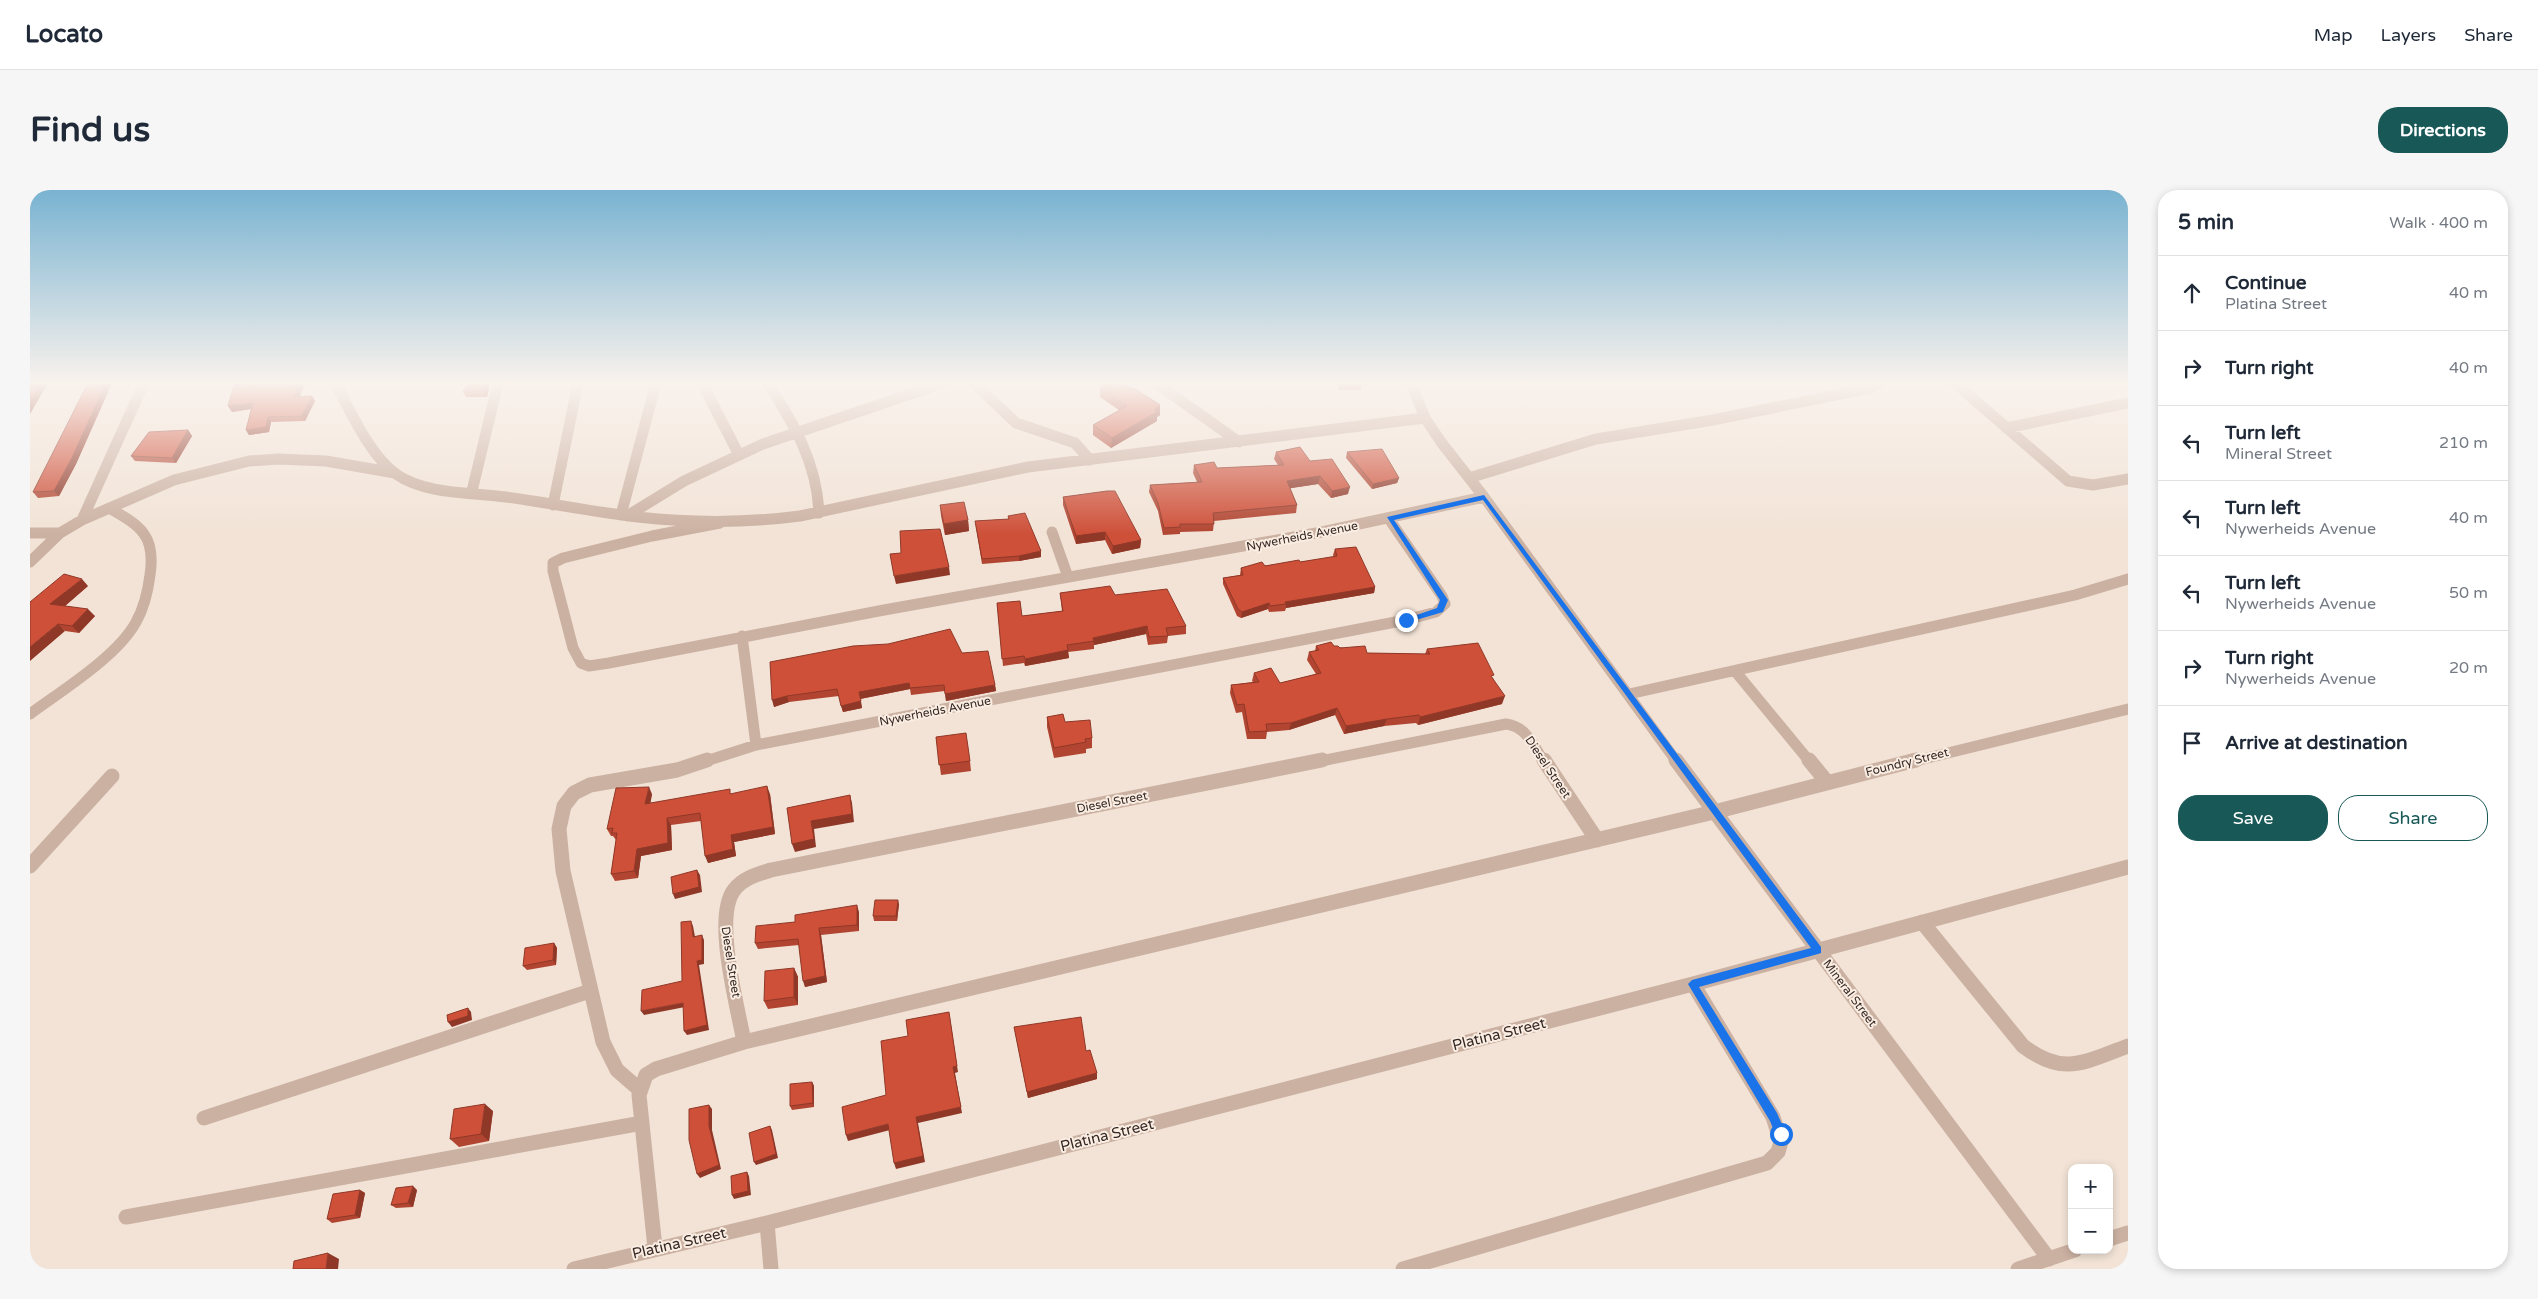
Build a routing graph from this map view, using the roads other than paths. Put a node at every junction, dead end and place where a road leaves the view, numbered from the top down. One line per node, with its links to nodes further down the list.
1 (121, 433): 28 (street)
2 (365, 433): 18 (street)
3 (486, 433): 21 (street)
4 (568, 433): 23 (street)
5 (644, 433): 26 (street)
6 (728, 433): 16 (street)
7 (790, 433): 16 (street)
8 (799, 433): 25 (street)
9 (1048, 433): 17 (street)
10 (1226, 433): 15 (street)
11 (1305, 433): 15 (street)
12 (1436, 433): 19 (street, Mineral Street)
13 (1631, 433): 19 (street)
14 (2012, 433): 20 (street)
15 (1238, 442): 17 (street)
16 (739, 454): 26 (street)
17 (1090, 460): 25 (street)
18 (395, 473): 21 (street); 24 (street)
19 (1469, 478): 22 (street, Mineral Street)
20 (2128, 479)
21 (472, 491): 23 (street)
22 (1484, 498): 27 (street, Nywerheids Avenue); 38 (street, Mineral Street)
23 (553, 504): 26 (street)
24 (109, 508): 28 (street); 40 (street)
25 (818, 513): 29 (street)
26 (624, 515): 29 (street)
27 (1389, 519): 34 (street, Nywerheids Avenue); 41 (street, Nywerheids Avenue)
28 (82, 520): 30 (street)
29 (720, 523): 36 (street, Nywerheids Avenue)
30 (60, 532): 32 (street); 33 (street)
31 (1052, 532): 34 (street)
32 (30, 533)
33 (30, 562)
34 (1068, 577): 36 (street, Nywerheids Avenue)
35 (2128, 579): 37 (street)
36 (742, 636): 41 (street)
37 (1735, 671): 38 (street); 43 (street)
38 (1629, 694): 44 (street, Mineral Street)
39 (2128, 708): 43 (street, Foundry Street)
40 (30, 714)
41 (756, 746): 51 (street)
42 (112, 776): 46 (street)
43 (1826, 782): 44 (street, Foundry Street)
44 (1714, 812): 45 (street); 49 (street, Mineral Street)
45 (1597, 840): 52 (street); 52 (street, Diesel Street)
46 (30, 866)
47 (2128, 867): 48 (street, Platina Street)
48 (1922, 922): 49 (street, Platina Street); 53 (street)
49 (1818, 950): 50 (street, Platina Street); 63 (street, Mineral Street)
50 (1692, 984): 58 (street, Platina Street); 64 (street)
51 (590, 991): 54 (street); 55 (street)
52 (744, 1042): 54 (street)
53 (2128, 1046)
54 (640, 1090): 56 (street)
55 (204, 1118)
56 (642, 1123): 57 (street); 61 (street)
57 (126, 1217)
58 (767, 1223): 61 (street, Platina Street); 67 (street)
59 (2128, 1233): 60 (street)
60 (2113, 1238)
61 (655, 1248): 65 (street, Platina Street)
62 (2068, 1252): 63 (street)
63 (2049, 1259): 69 (street)
64 (1435, 1265): 68 (street)
65 (598, 1266): 66 (street, Platina Street)
66 (574, 1269)
67 (771, 1269)
68 (1403, 1269)
69 (2018, 1269)

